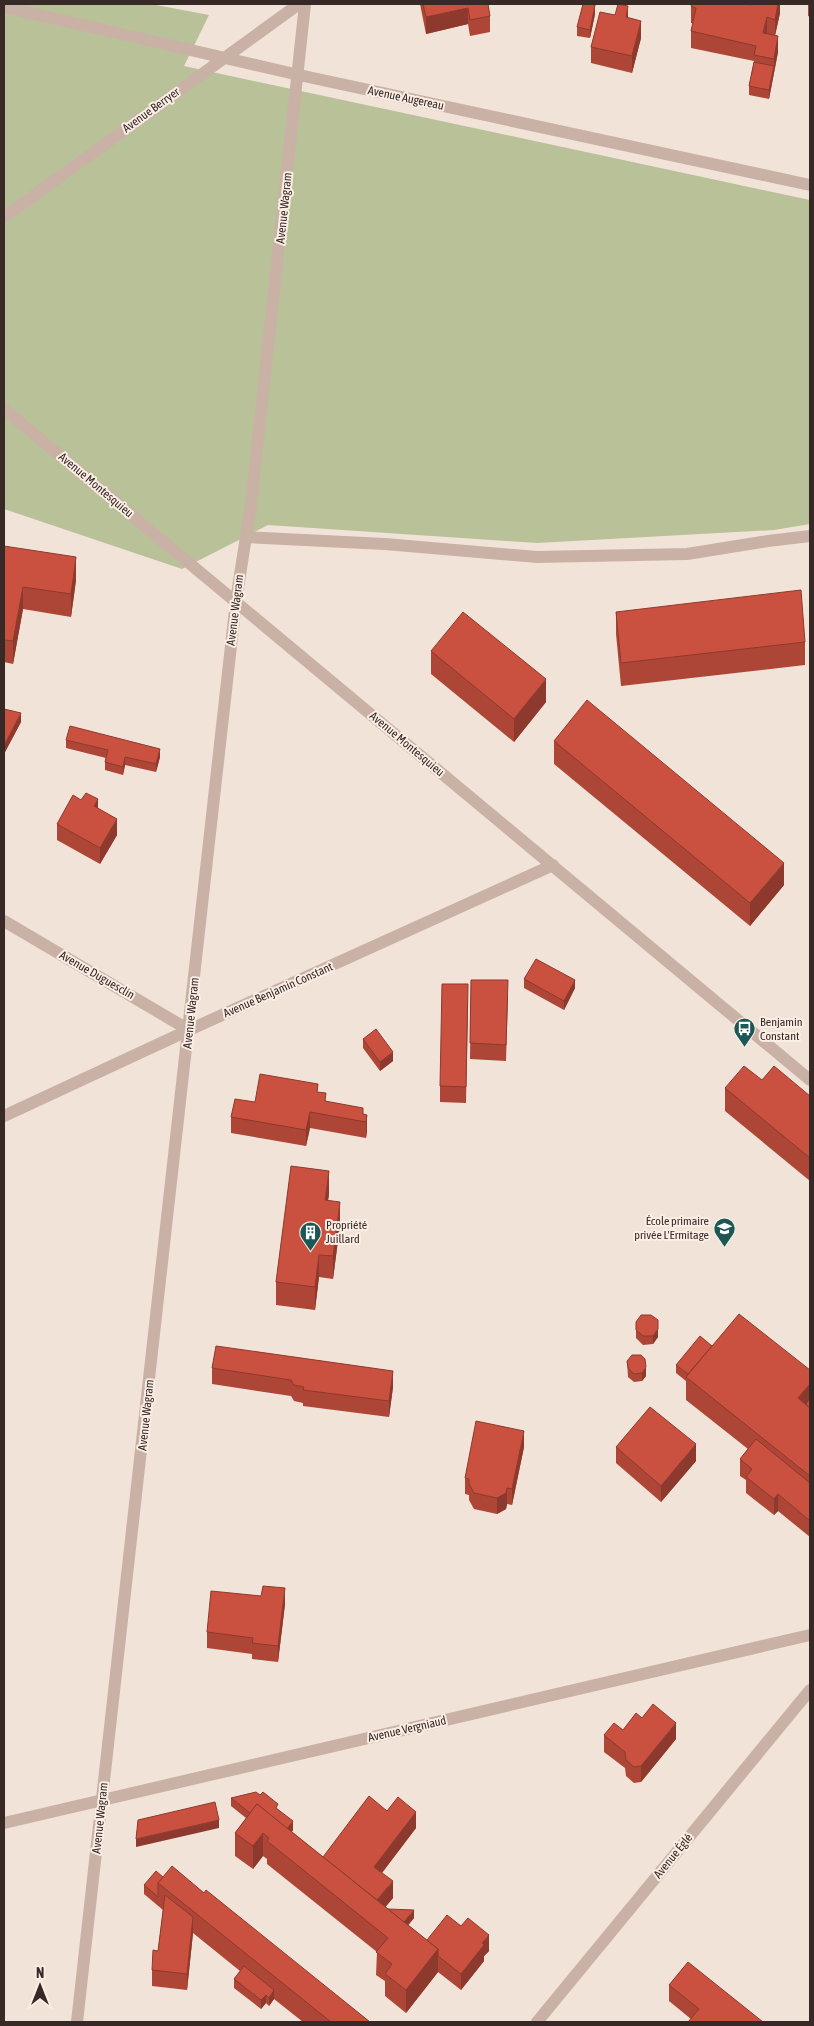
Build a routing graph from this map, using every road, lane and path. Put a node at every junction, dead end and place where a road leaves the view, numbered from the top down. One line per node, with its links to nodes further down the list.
1 (299, 4): 4 (street, Avenue Berryer)
2 (306, 4): 5 (street, Avenue Wagram)
3 (4, 7): 4 (street, Avenue Augereau)
4 (223, 58): 5 (street, Avenue Augereau); 7 (street, Avenue Berryer)
5 (299, 75): 6 (street, Avenue Augereau); 10 (street, Avenue Wagram)
6 (810, 185)
7 (4, 217)
8 (4, 409): 11 (street, Avenue Montesquieu)
9 (810, 536): 10 (street)
10 (246, 537): 11 (street, Avenue Wagram)
11 (236, 600): 12 (street, Avenue Montesquieu); 14 (street, Avenue Wagram)
12 (553, 865): 14 (street, Avenue Benjamin Constant); 15 (street, Avenue Montesquieu)
13 (4, 921): 14 (street, Avenue Duguesclin)
14 (189, 1030): 16 (street, Avenue Benjamin Constant); 19 (street, Avenue Wagram)
15 (810, 1080)
16 (4, 1116)
17 (810, 1635): 19 (street, Avenue Vergniaud)
18 (810, 1690): 22 (street, Avenue Églé)
19 (102, 1800): 20 (street, Avenue Vergniaud); 21 (street, Avenue Wagram)
20 (4, 1823)
21 (77, 2022)
22 (537, 2022)

